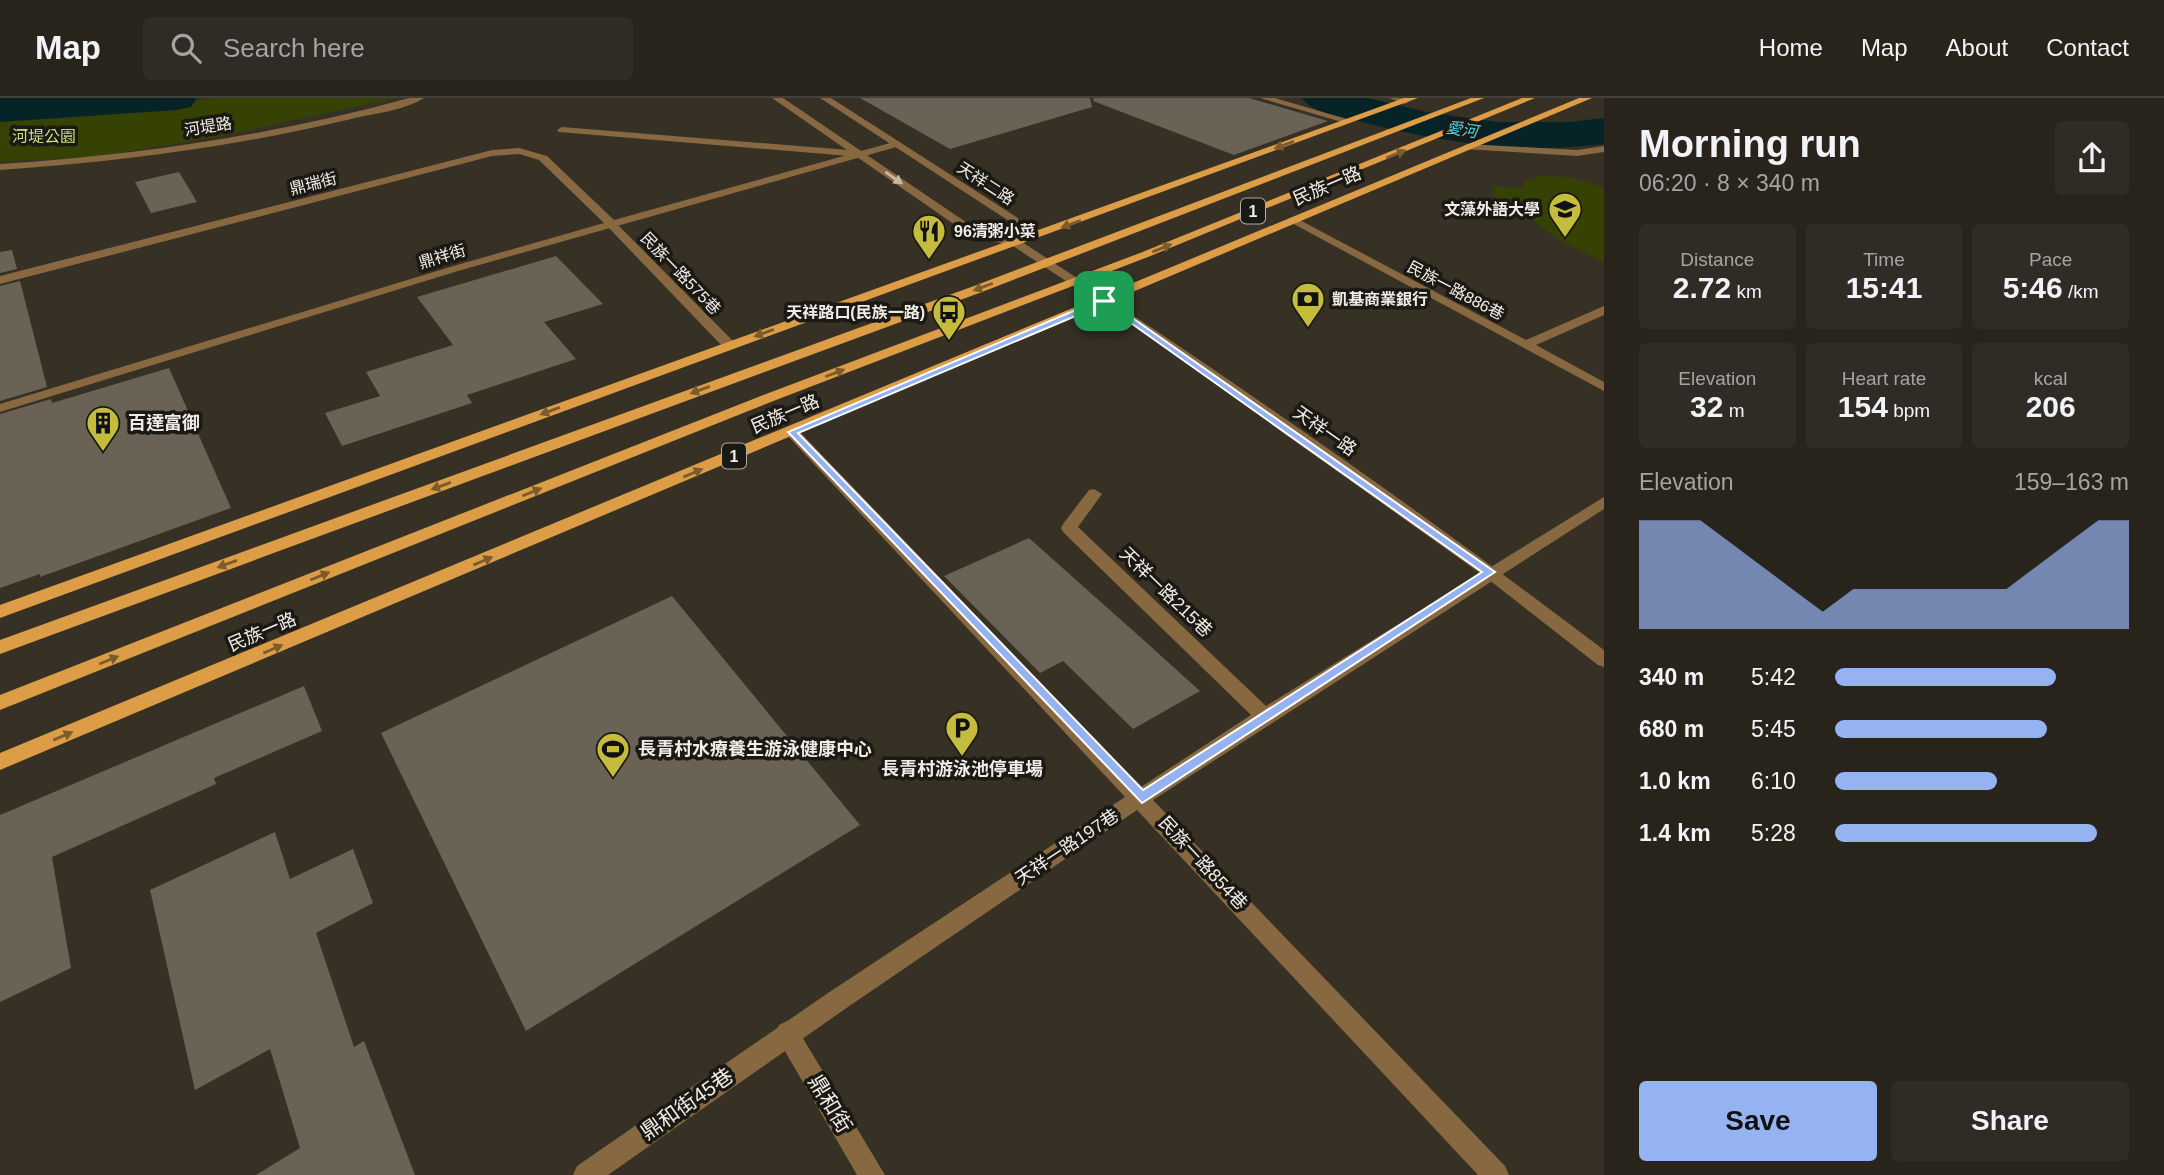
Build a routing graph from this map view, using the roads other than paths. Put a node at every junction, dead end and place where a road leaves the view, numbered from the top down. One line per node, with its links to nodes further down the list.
1 (419, 98): 18 (street, 河堤路)
2 (777, 98): 17 (street)
3 (825, 98): 14 (street, 天祥二路)
4 (1265, 98): 10 (street)
5 (1394, 98): 9 (street)
6 (1479, 98): 13 (main road, 民族一路 / 1)
7 (1530, 98): 24 (main road, 民族一路 / 1, one-way to 7)
8 (1587, 98): 15 (main road, 1)
9 (1409, 99): 10 (main road)
10 (1341, 127): 21 (main road, one-way to 21)
11 (562, 130): 17 (street)
12 (1356, 136): 13 (main road)
13 (1368, 140): 22 (main road, 民族一路 / 1)
14 (897, 144): 17 (street, 鼎祥街); 21 (street, 天祥二路)
15 (1467, 148): 16 (street); 19 (main road, 民族一路 / 1)
16 (1604, 149)
17 (861, 154): 20 (street, 鼎祥街); 21 (street, one-way to 21)
18 (0, 167)
19 (1294, 220): 25 (main road, 民族一路 / 1); 28 (street, 民族一路886巷)
20 (610, 223): 23 (street, 鼎瑞街); 27 (street, 民族一路575巷); 30 (street, 鼎祥街)
21 (1017, 243): 22 (street, 天祥一路); 27 (main road, one-way to 27)
22 (1047, 262): 24 (street, 天祥一路); 36 (main road, 民族一路 / 1, one-way to 36)
23 (0, 280)
24 (1076, 282): 25 (street, 天祥一路); 38 (main road, 民族一路 / 1, one-way to 24)
25 (1104, 301): 31 (main road, 民族一路 / 1); 34 (street, 天祥一路)
26 (1604, 310): 28 (street)
27 (729, 345): 35 (main road, one-way to 35)
28 (1526, 345): 29 (street, 民族一路886巷)
29 (1604, 387)
30 (0, 408)
31 (792, 432): 40 (main road, 民族一路 / 1, one-way to 31); 41 (street, 民族一路854巷)
32 (1094, 494): 39 (street, 天祥一路215巷)
33 (1604, 502): 34 (street, 天祥一路197巷)
34 (1490, 572): 37 (street, 天祥一路); 39 (street, 天祥一路197巷)
35 (0, 612)
36 (0, 647)
37 (1604, 660)
38 (0, 703)
39 (1264, 716): 41 (street, 天祥一路197巷)
40 (0, 762)
41 (1142, 798): 42 (street, 天祥一路197巷); 45 (street, 民族一路854巷)
42 (787, 1033): 43 (street, 鼎和街45巷); 44 (street, 鼎和街)
43 (586, 1175)
44 (872, 1175)
45 (1496, 1175)

